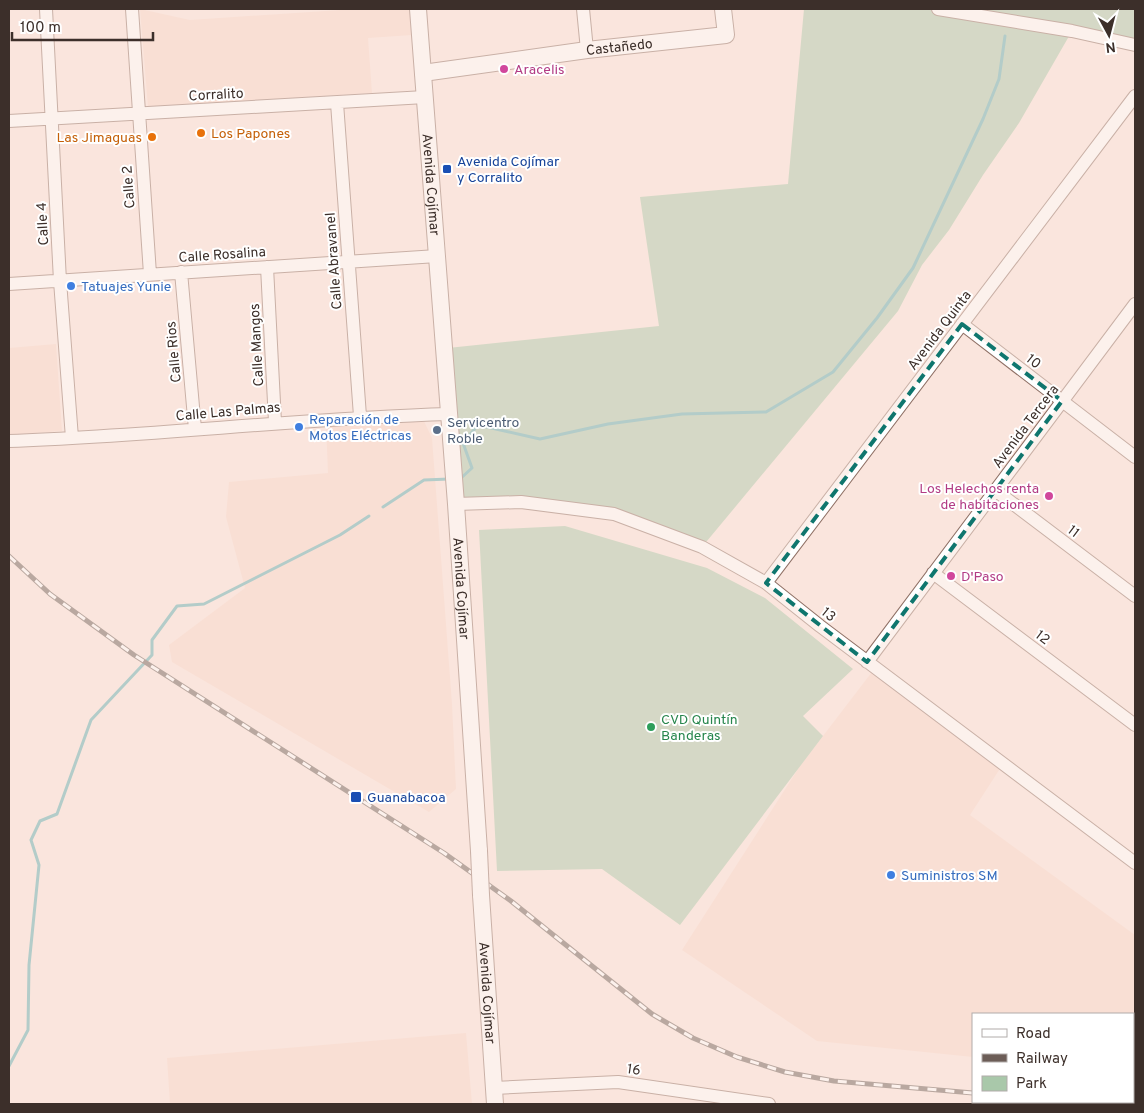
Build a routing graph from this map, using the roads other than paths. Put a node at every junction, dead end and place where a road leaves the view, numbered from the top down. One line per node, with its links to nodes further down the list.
1 (46, 9): 14 (street, Calle 4)
2 (132, 9): 13 (street, Calle 2)
3 (418, 9): 9 (main road, Avenida Cojímar)
4 (583, 9): 8 (street)
5 (723, 9): 8 (main road, Castañedo)
6 (946, 9): 7 (street)
7 (1135, 45)
8 (587, 50): 9 (main road, Castañedo)
9 (423, 73): 11 (main road, Avenida Cojímar)
10 (1135, 96): 25 (street, Avenida Quinta)
11 (425, 98): 12 (street, Corralito); 16 (main road, Avenida Cojímar)
12 (337, 103): 13 (street, Corralito); 17 (street, Calle Abravanel)
13 (138, 114): 14 (street, Corralito); 20 (street, Calle 2)
14 (52, 119): 15 (street, Corralito); 21 (street, Calle 4)
15 (9, 121)
16 (437, 256): 17 (street, Calle Rosalina); 27 (main road, Avenida Cojímar)
17 (347, 261): 18 (street, Calle Rosalina); 28 (street, Calle Abravanel)
18 (266, 266): 19 (street, Calle Rosalina); 29 (street, Calle Mangos)
19 (181, 272): 20 (street, Calle Rosalina); 30 (street, Calle Rios)
20 (150, 274): 21 (street, Calle Rosalina)
21 (60, 281): 22 (street, Calle Rosalina); 31 (street, Calle 4)
22 (9, 284)
23 (1135, 304): 24 (street, Avenida Tercera)
24 (1131, 319): 26 (street, Avenida Tercera)
25 (962, 324): 26 (street, 10); 37 (street, Avenida Quinta)
26 (1062, 402): 33 (street, 10); 34 (street, Avenida Tercera)
27 (449, 414): 28 (street, Calle Las Palmas); 35 (main road, Avenida Cojímar)
28 (360, 416): 29 (street, Calle Las Palmas)
29 (275, 422): 30 (street, Calle Las Palmas)
30 (195, 429): 31 (street, Calle Las Palmas)
31 (72, 438): 32 (street, Calle Las Palmas)
32 (9, 441)
33 (1135, 457)
34 (995, 490): 36 (street, Avenida Tercera); 38 (street, 11)
35 (456, 504): 37 (street, 13); 42 (main road, Avenida Cojímar, bridge)
36 (932, 573): 39 (street, Avenida Tercera); 40 (street, 12)
37 (766, 583): 39 (street, 13)
38 (1135, 596)
39 (867, 662): 41 (street, 13)
40 (1135, 726)
41 (1135, 863)
42 (494, 1088): 43 (main road, Avenida Cojímar); 44 (street, 16)
43 (495, 1104)
44 (769, 1104)

